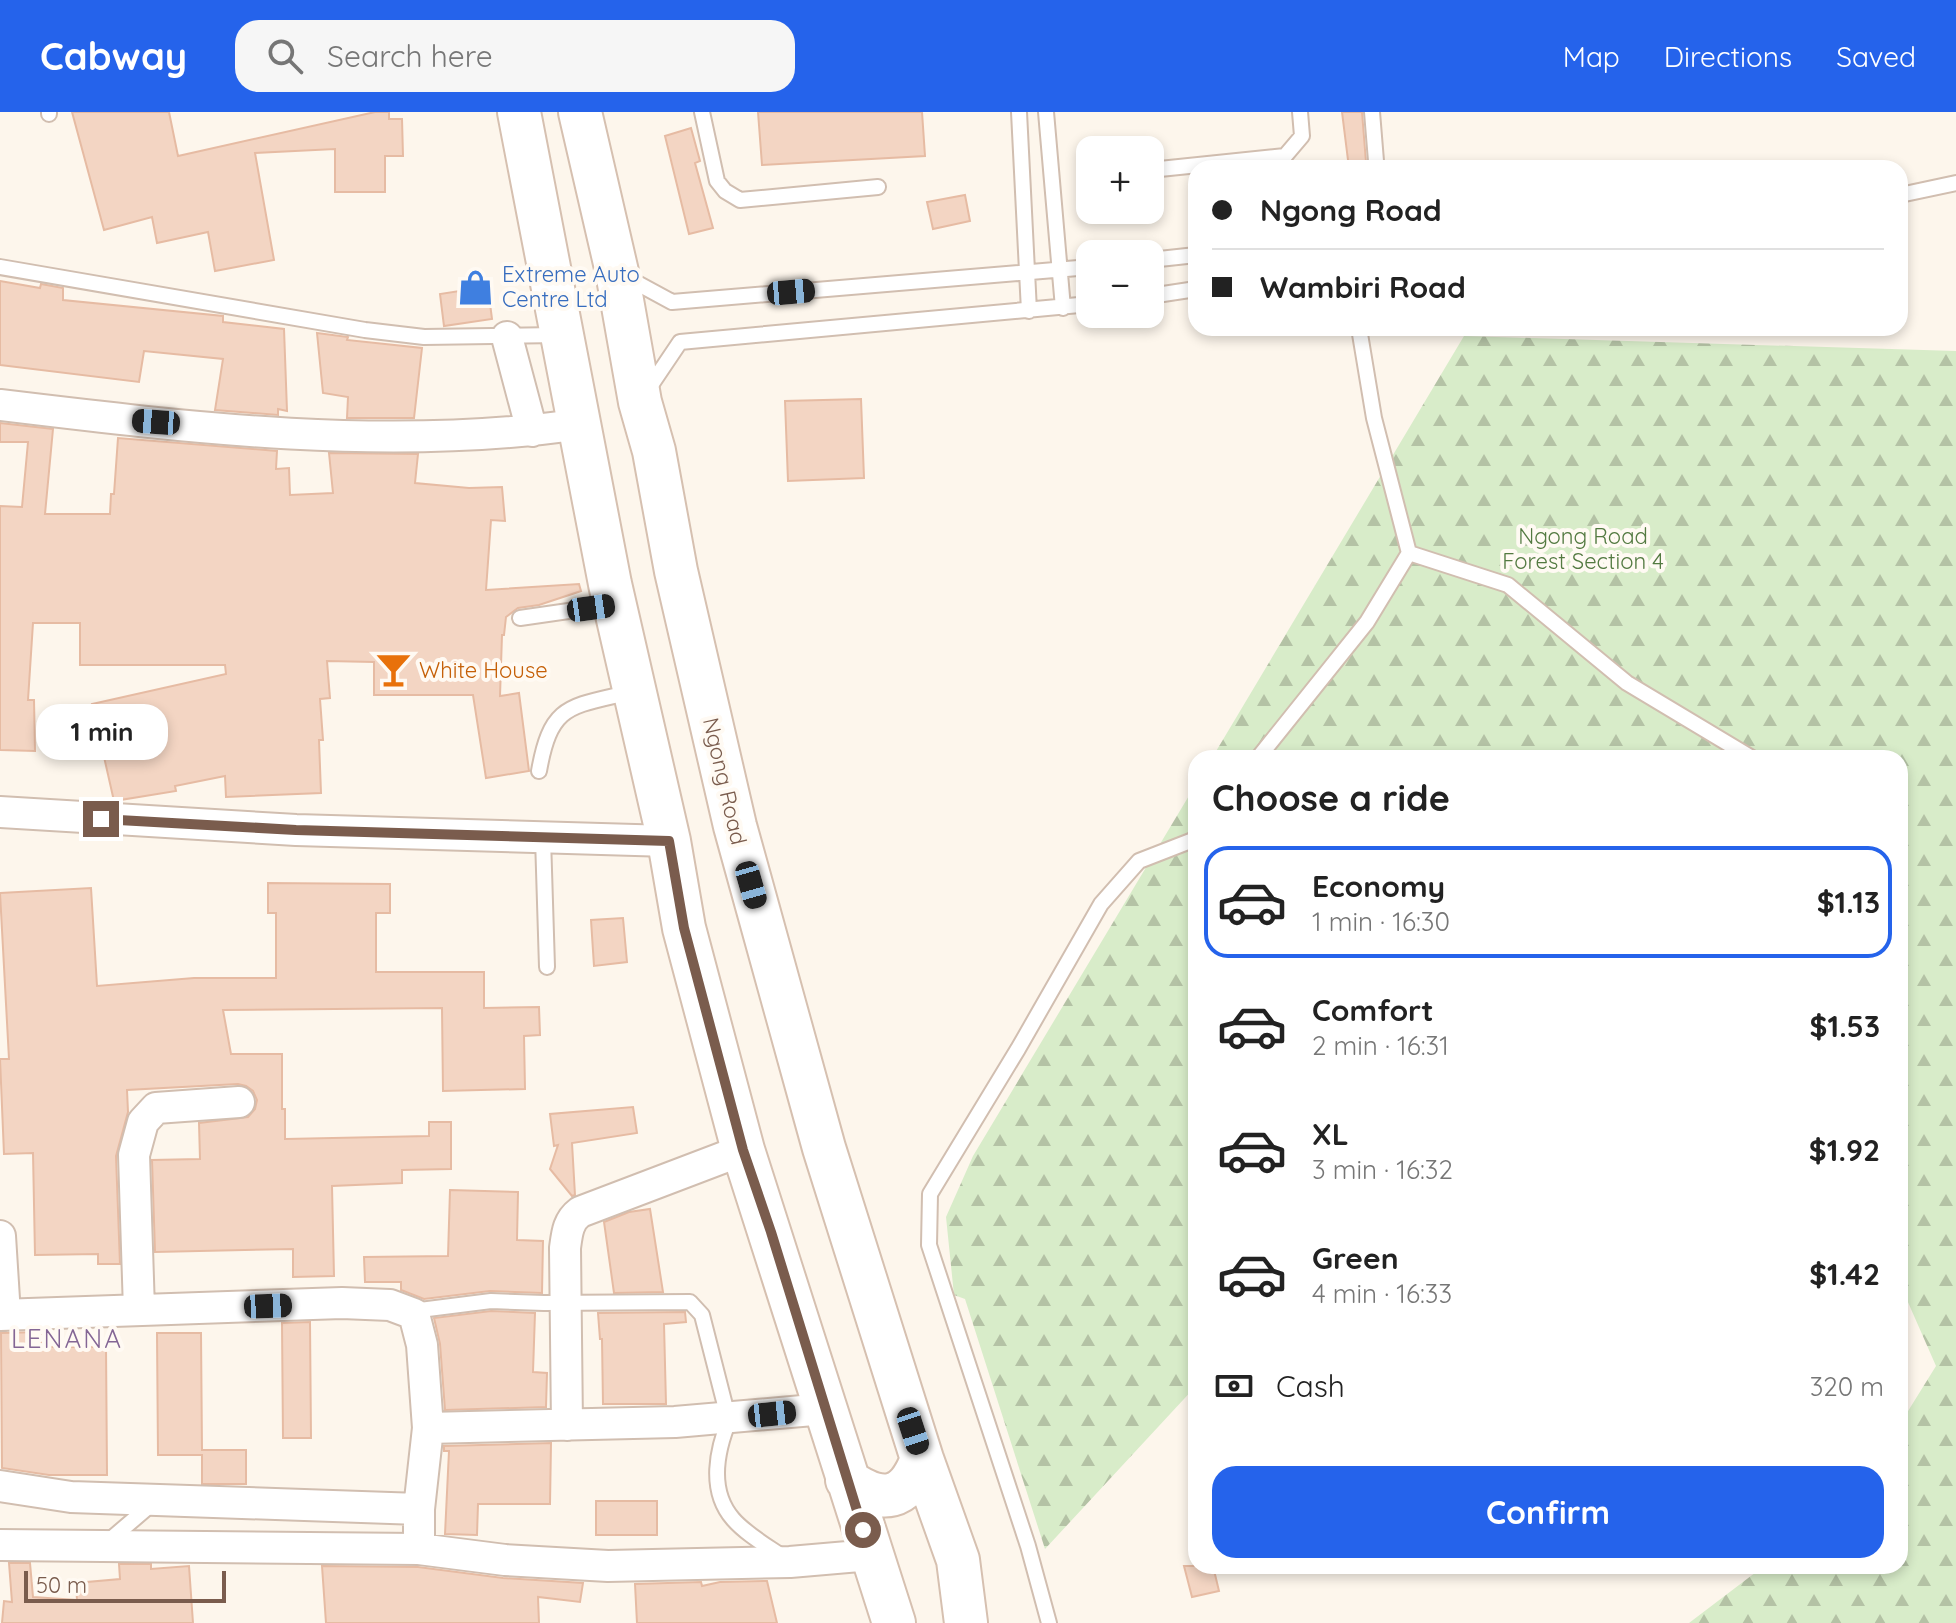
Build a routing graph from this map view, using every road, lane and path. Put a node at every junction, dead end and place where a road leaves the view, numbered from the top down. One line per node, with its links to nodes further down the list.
1 (519, 112): 27 (main road)
2 (580, 112): 20 (main road, Ngong Road)
3 (702, 112): 13 (lane)
4 (1019, 112): 21 (lane)
5 (1046, 112): 19 (lane)
6 (1300, 112): 8 (lane)
7 (1372, 112): 9 (lane)
8 (1246, 160)
9 (1376, 160)
10 (1188, 166): 11 (lane)
11 (1164, 169)
12 (1956, 183): 14 (lane)
13 (878, 187)
14 (1908, 193)
15 (1188, 256): 16 (lane)
16 (1164, 258)
17 (0, 267): 29 (lane)
18 (1076, 268): 19 (lane)
19 (1061, 270): 21 (lane); 25 (lane)
20 (617, 272): 21 (lane); 30 (main road, Ngong Road)
21 (1029, 272): 26 (lane)
22 (1188, 290): 23 (lane)
23 (1164, 294)
24 (1076, 306): 25 (lane)
25 (1063, 308): 26 (lane)
26 (1029, 311): 30 (lane)
27 (564, 335): 29 (lane); 32 (main road)
28 (1360, 336): 34 (lane)
29 (507, 337): 33 (street)
30 (640, 402): 42 (main road, Ngong Road)
31 (0, 405): 33 (street)
32 (581, 424): 33 (street); 35 (main road)
33 (532, 431)
34 (1409, 553): 38 (lane); 39 (lane)
35 (615, 605): 36 (lane); 37 (main road)
36 (520, 618)
37 (636, 691): 40 (lane); 44 (main road)
38 (1264, 750)
39 (1739, 750)
40 (539, 771)
41 (0, 812): 43 (street)
42 (735, 826): 44 (main road); 58 (main road, Ngong Road)
43 (543, 838): 44 (street); 46 (lane)
44 (669, 841): 48 (main road)
45 (1188, 842): 70 (lane)
46 (547, 967)
47 (239, 1102): 51 (street)
48 (743, 1150): 50 (street); 54 (main road)
49 (0, 1236): 53 (street)
50 (566, 1303): 52 (lane); 55 (lane); 56 (street)
51 (139, 1310): 52 (street); 53 (street)
52 (408, 1312): 57 (street)
53 (3, 1315)
54 (825, 1409): 55 (street); 59 (main road)
55 (729, 1417): 56 (street); 67 (lane)
56 (567, 1425): 57 (street)
57 (428, 1428): 62 (street)
58 (922, 1459): 59 (main road); 69 (main road, Ngong Road)
59 (847, 1480): 66 (main road)
60 (0, 1486): 61 (street)
61 (157, 1500): 62 (street); 64 (lane)
62 (419, 1509): 65 (street)
63 (0, 1545): 64 (street)
64 (102, 1546): 65 (street)
65 (419, 1549): 67 (street)
66 (871, 1555): 67 (street); 68 (main road)
67 (790, 1562)
68 (894, 1623)
69 (966, 1623)
70 (1049, 1623)

